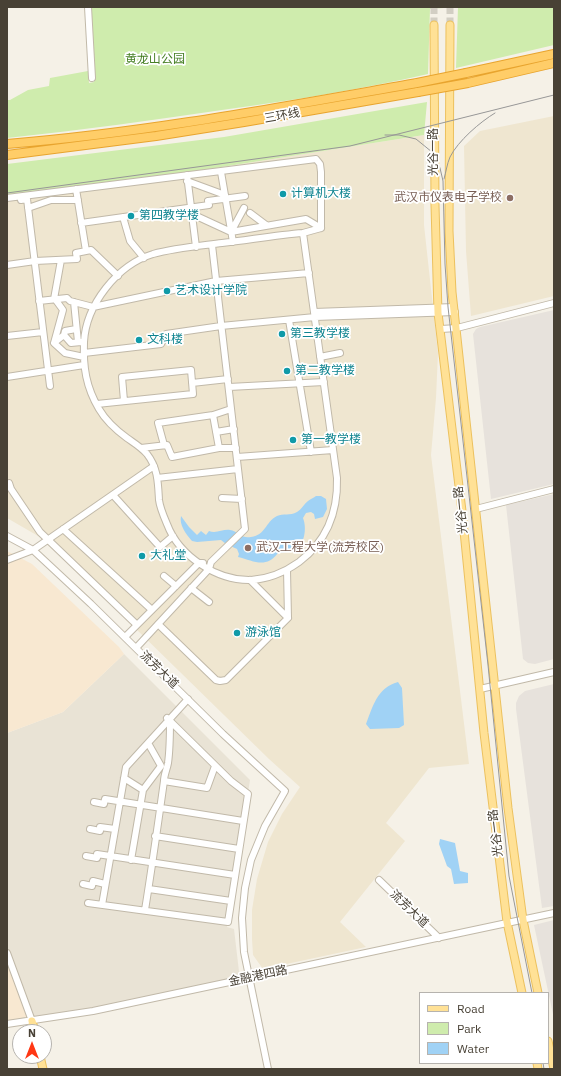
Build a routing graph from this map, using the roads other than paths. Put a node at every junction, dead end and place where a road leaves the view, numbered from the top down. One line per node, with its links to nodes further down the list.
1 (88, 7): 6 (street)
2 (434, 25): 46 (main road, 光谷一路)
3 (450, 25): 45 (main road, 光谷一路)
4 (554, 54): 7 (highway, 三环线, bridge)
5 (554, 63): 8 (highway, 三环线, bridge)
6 (92, 78)
7 (7, 144)
8 (7, 155)
9 (221, 172): 10 (street); 14 (street); 26 (street)
10 (187, 178): 11 (street); 14 (street); 18 (street)
11 (76, 189): 12 (street); 16 (street)
12 (50, 196): 15 (street); 16 (street); 19 (street)
13 (245, 196): 14 (street)
14 (225, 197): 18 (street); 27 (street)
15 (7, 198)
16 (78, 200): 24 (street)
17 (7, 202): 19 (street)
18 (191, 207): 22 (street); 23 (street)
19 (28, 208): 35 (street)
20 (244, 208): 27 (street)
21 (250, 213): 25 (street)
22 (192, 214): 27 (street); 31 (street)
23 (123, 216): 24 (street); 33 (street)
24 (82, 223): 32 (street)
25 (266, 225): 26 (street); 27 (street)
26 (322, 228): 28 (street)
27 (231, 232): 29 (street)
28 (303, 232): 29 (street); 37 (street)
29 (233, 242): 30 (street)
30 (212, 245): 31 (street); 39 (street)
31 (196, 247): 33 (street)
32 (86, 251): 34 (street); 38 (street)
33 (144, 258): 38 (street)
34 (61, 260): 35 (street); 40 (street)
35 (35, 261): 36 (street); 41 (street)
36 (7, 265)
37 (308, 273): 39 (street); 47 (street)
38 (118, 276): 44 (street)
39 (216, 281): 44 (street); 49 (street)
40 (55, 299): 41 (street); 42 (street); 56 (street)
41 (40, 301): 53 (street)
42 (74, 302): 44 (street); 51 (street)
43 (554, 303): 50 (street)
44 (93, 306): 57 (street)
45 (454, 309): 46 (street); 50 (main road, 光谷一路)
46 (438, 310): 47 (street); 52 (main road, 光谷一路)
47 (314, 315): 48 (street); 61 (street)
48 (289, 320): 49 (street); 68 (street)
49 (221, 326): 60 (street); 65 (street)
50 (457, 328): 52 (street); 92 (main road, 光谷一路)
51 (76, 329): 54 (street); 57 (street)
52 (441, 329): 115 (main road, 光谷一路)
53 (43, 332): 55 (street); 58 (street)
54 (64, 335): 56 (street); 57 (street)
55 (7, 336)
56 (54, 342): 58 (street); 60 (street)
57 (81, 342): 60 (street)
58 (45, 348): 63 (street)
59 (340, 353): 61 (street)
60 (84, 355): 62 (street)
61 (320, 358): 66 (street)
62 (84, 365): 63 (street); 72 (street)
63 (48, 371): 64 (street); 69 (street)
64 (7, 377)
65 (228, 379): 67 (street); 70 (street)
66 (324, 382): 68 (street); 81 (street)
67 (192, 383): 71 (street); 71 (street)
68 (300, 383): 70 (street); 82 (street)
69 (50, 386)
70 (229, 387): 73 (street)
71 (124, 401): 72 (street)
72 (96, 404): 78 (street)
73 (231, 409): 74 (street); 75 (street)
74 (213, 415): 76 (street); 77 (street)
75 (234, 429): 76 (street); 80 (street)
76 (216, 432): 79 (street)
77 (164, 445): 78 (street); 79 (street)
78 (142, 448): 84 (street)
79 (219, 448): 80 (street)
80 (236, 448): 83 (street)
81 (333, 450): 82 (street); 101 (street)
82 (311, 452): 83 (street)
83 (237, 457): 85 (street)
84 (154, 466): 86 (street); 89 (street)
85 (238, 469): 86 (street); 91 (street)
86 (158, 478): 95 (street)
87 (9, 483): 96 (street)
88 (554, 489): 92 (street)
89 (112, 495): 93 (street); 95 (street)
90 (222, 498): 91 (street)
91 (242, 499): 100 (street)
92 (476, 509): 114 (main road, 光谷一路)
93 (63, 529): 96 (street); 107 (street)
94 (7, 536): 97 (street, 流芳大道)
95 (172, 536): 99 (street)
96 (48, 539): 97 (street); 110 (street)
97 (33, 550): 98 (street); 111 (street, 流芳大道)
98 (7, 560)
99 (199, 563): 100 (street); 104 (street)
100 (210, 566): 103 (street); 105 (street)
101 (286, 570): 103 (street); 108 (street)
102 (164, 576): 104 (street)
103 (250, 580): 108 (street)
104 (176, 586): 107 (street)
105 (191, 588): 106 (street); 109 (street)
106 (209, 602)
107 (152, 610): 110 (street)
108 (288, 618): 109 (street)
109 (158, 624): 112 (street)
110 (137, 625): 111 (street)
111 (125, 637): 112 (street, 流芳大道)
112 (136, 648): 116 (street, 流芳大道)
113 (554, 672): 114 (street)
114 (495, 686): 115 (street); 147 (main road, 光谷一路)
115 (480, 689): 148 (main road, 光谷一路)
116 (188, 700): 117 (street); 151 (street, 流芳大道)
117 (169, 719): 118 (street); 119 (street); 122 (street)
118 (148, 743): 121 (street); 123 (street)
119 (215, 766): 122 (street); 128 (street)
120 (117, 774): 121 (street)
121 (124, 776): 123 (street); 124 (street)
122 (164, 782): 127 (street)
123 (143, 790): 126 (street)
124 (120, 801): 125 (street); 126 (street); 130 (street)
125 (94, 802)
126 (140, 805): 127 (street); 135 (street)
127 (160, 808): 128 (street); 131 (street)
128 (243, 821): 132 (street)
129 (90, 829): 130 (street)
130 (115, 829): 134 (street)
131 (155, 836): 132 (street); 136 (street)
132 (239, 849): 137 (street)
133 (86, 856): 134 (street)
134 (110, 856): 135 (street); 140 (street)
135 (131, 860): 136 (street)
136 (152, 863): 137 (street); 141 (street)
137 (235, 875): 142 (street)
138 (379, 880): 149 (street, 流芳大道)
139 (83, 884): 140 (street)
140 (105, 884): 144 (street)
141 (149, 889): 142 (street); 145 (street)
142 (231, 902): 145 (street)
143 (88, 903): 144 (street)
144 (102, 904): 145 (street)
145 (145, 910)
146 (554, 913): 147 (street, 金融港四路)
147 (523, 920): 148 (street, 金融港四路); 153 (main road, 光谷一路)
148 (507, 922): 149 (street, 金融港四路); 152 (main road, 光谷一路)
149 (440, 938): 151 (street, 金融港四路)
150 (7, 952): 154 (street)
151 (248, 978): 154 (street, 金融港四路); 158 (street)
152 (522, 992)
153 (538, 992)
154 (32, 1021): 155 (street, 金融港四路); 156 (main road)
155 (7, 1024)
156 (33, 1024)
157 (549, 1046): 159 (main road)
158 (268, 1069)
159 (554, 1069)

